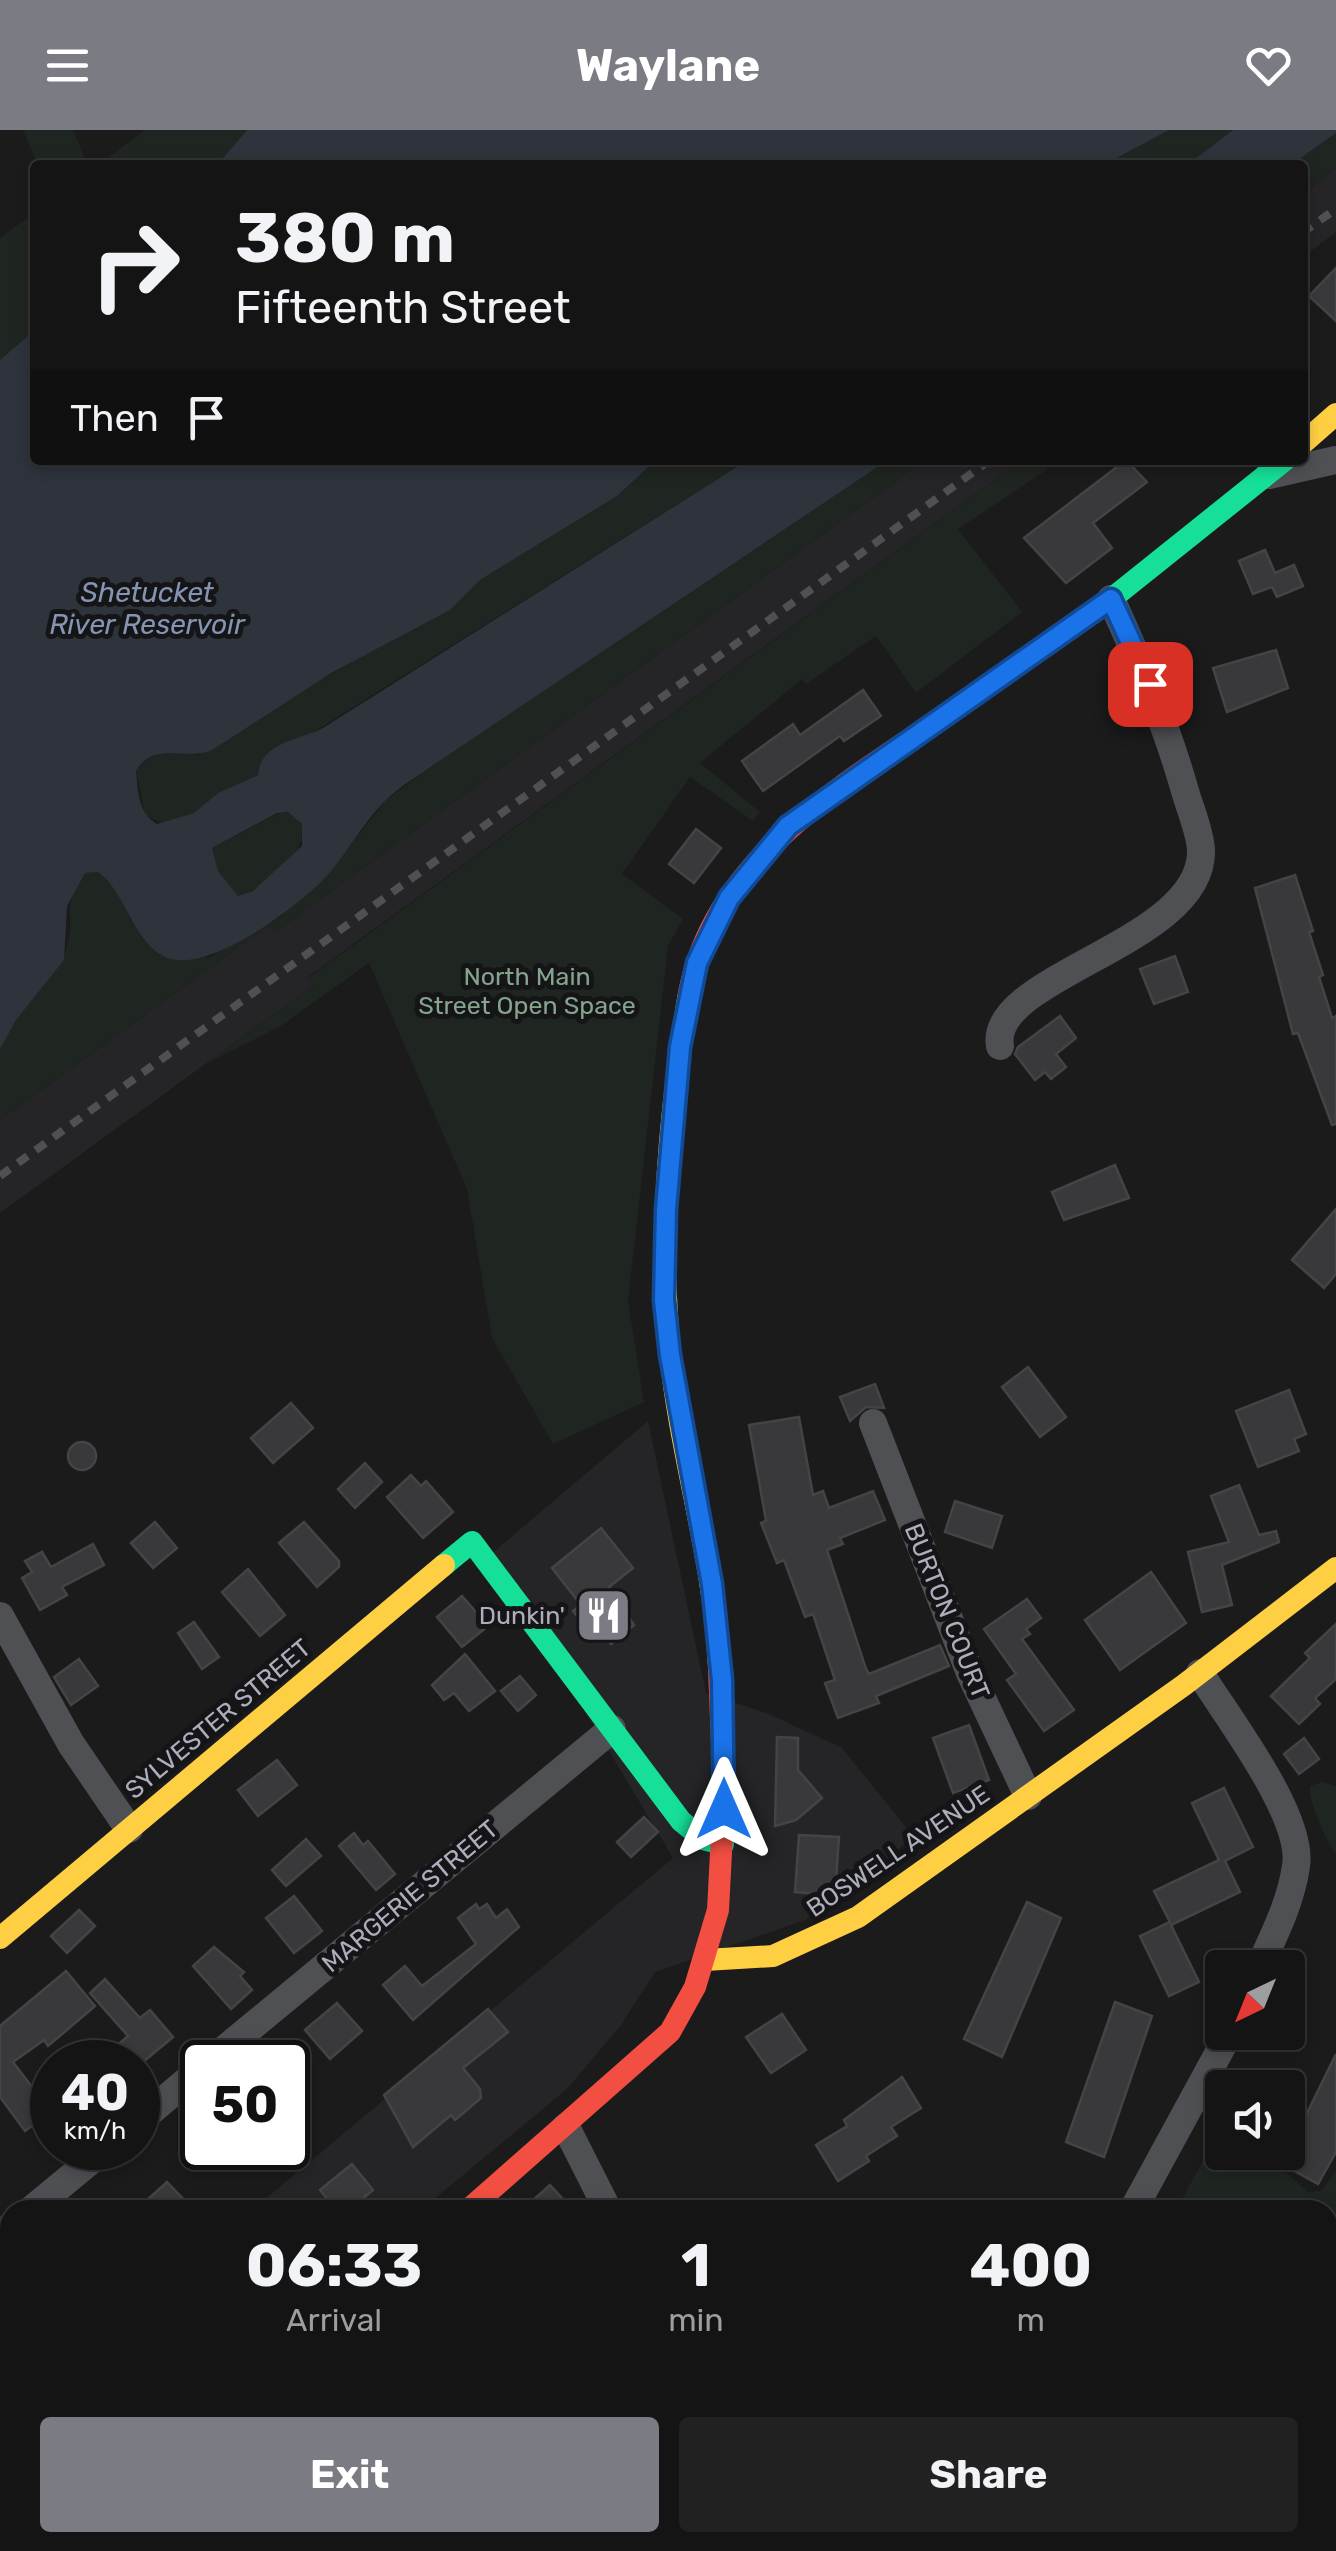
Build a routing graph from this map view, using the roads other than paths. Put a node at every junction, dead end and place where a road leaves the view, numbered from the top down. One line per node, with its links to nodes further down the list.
1 (1336, 414): 2 (main road)
2 (1308, 439)
3 (1336, 460): 4 (street)
4 (1308, 463)
5 (1278, 467): 6 (main road)
6 (1111, 599): 7 (street); 15 (main road)
7 (1000, 1046)
8 (873, 1423): 13 (street, BURTON COURT)
9 (1333, 1577): 11 (main road, BOSWELL AVENUE)
10 (0, 1616): 14 (street)
11 (1200, 1674): 13 (main road, BOSWELL AVENUE); 17 (street)
12 (612, 1729): 14 (main road, SYLVESTER STREET); 15 (main road); 19 (street, MARGERIE STREET)
13 (1028, 1796): 18 (main road, BOSWELL AVENUE)
14 (129, 1828): 16 (main road, SYLVESTER STREET)
15 (723, 1844): 18 (main road)
16 (0, 1938)
17 (1267, 1950)
18 (705, 1960): 23 (main road)
19 (236, 2040)
20 (1220, 2050): 28 (street)
21 (180, 2087): 22 (street)
22 (160, 2103)
23 (566, 2127): 26 (main road); 27 (street)
24 (79, 2170): 25 (street)
25 (43, 2200)
26 (480, 2200)
27 (603, 2200)
28 (1138, 2200)

